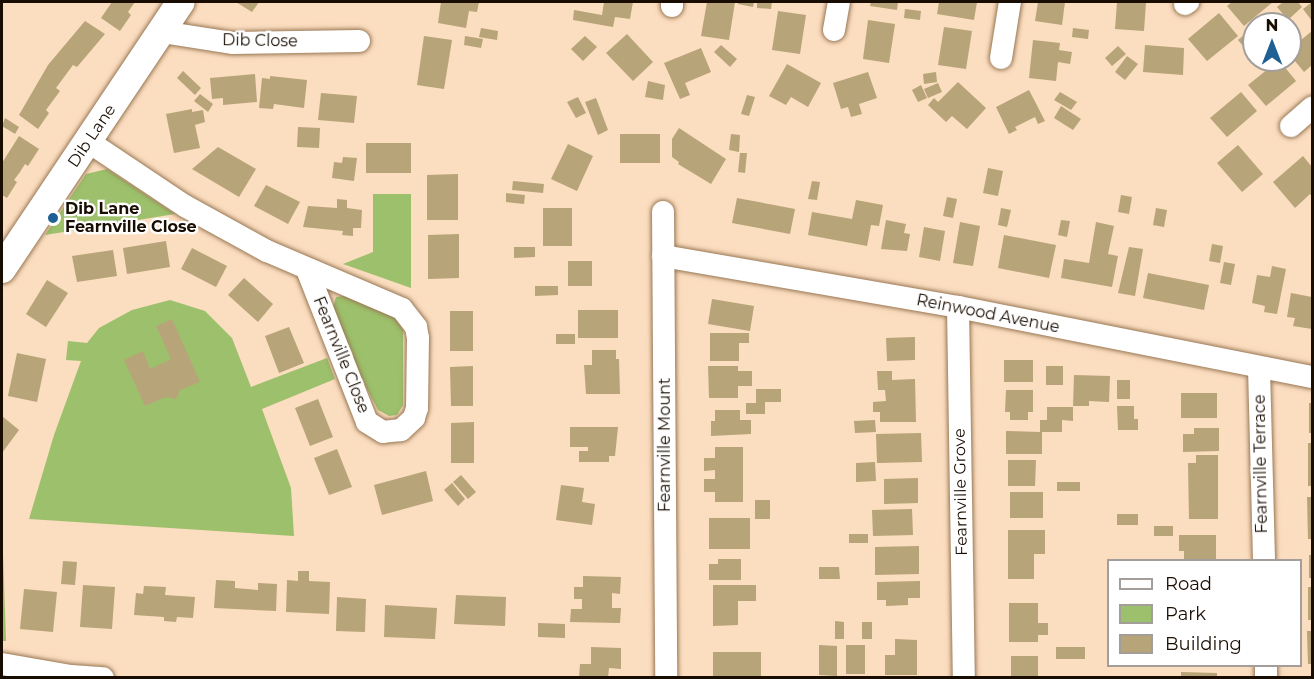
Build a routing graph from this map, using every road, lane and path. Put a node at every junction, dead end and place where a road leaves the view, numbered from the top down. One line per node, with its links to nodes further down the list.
1 (181, 2): 5 (street, Dib Lane)
2 (839, 2): 4 (street)
3 (1010, 2): 7 (street)
4 (834, 30)
5 (162, 32): 6 (street, Dib Close); 10 (street, Dib Lane)
6 (359, 41)
7 (1001, 58)
8 (1312, 108): 9 (street)
9 (1291, 126)
10 (89, 142): 13 (street, Dib Lane); 14 (street, Fearnville Close)
11 (663, 212): 12 (street, Fearnville Mount)
12 (663, 256): 15 (street, Reinwood Avenue); 22 (street, Fearnville Mount)
13 (2, 269)
14 (307, 270): 14 (street, Fearnville Close)
15 (958, 307): 16 (street, Reinwood Avenue); 23 (street, Fearnville Grove)
16 (1259, 368): 17 (street, Reinwood Avenue); 18 (street, Fearnville Terrace)
17 (1312, 377)
18 (1264, 559)
19 (2, 664): 20 (street)
20 (71, 677): 21 (street)
21 (103, 678)
22 (666, 678)
23 (964, 678)

